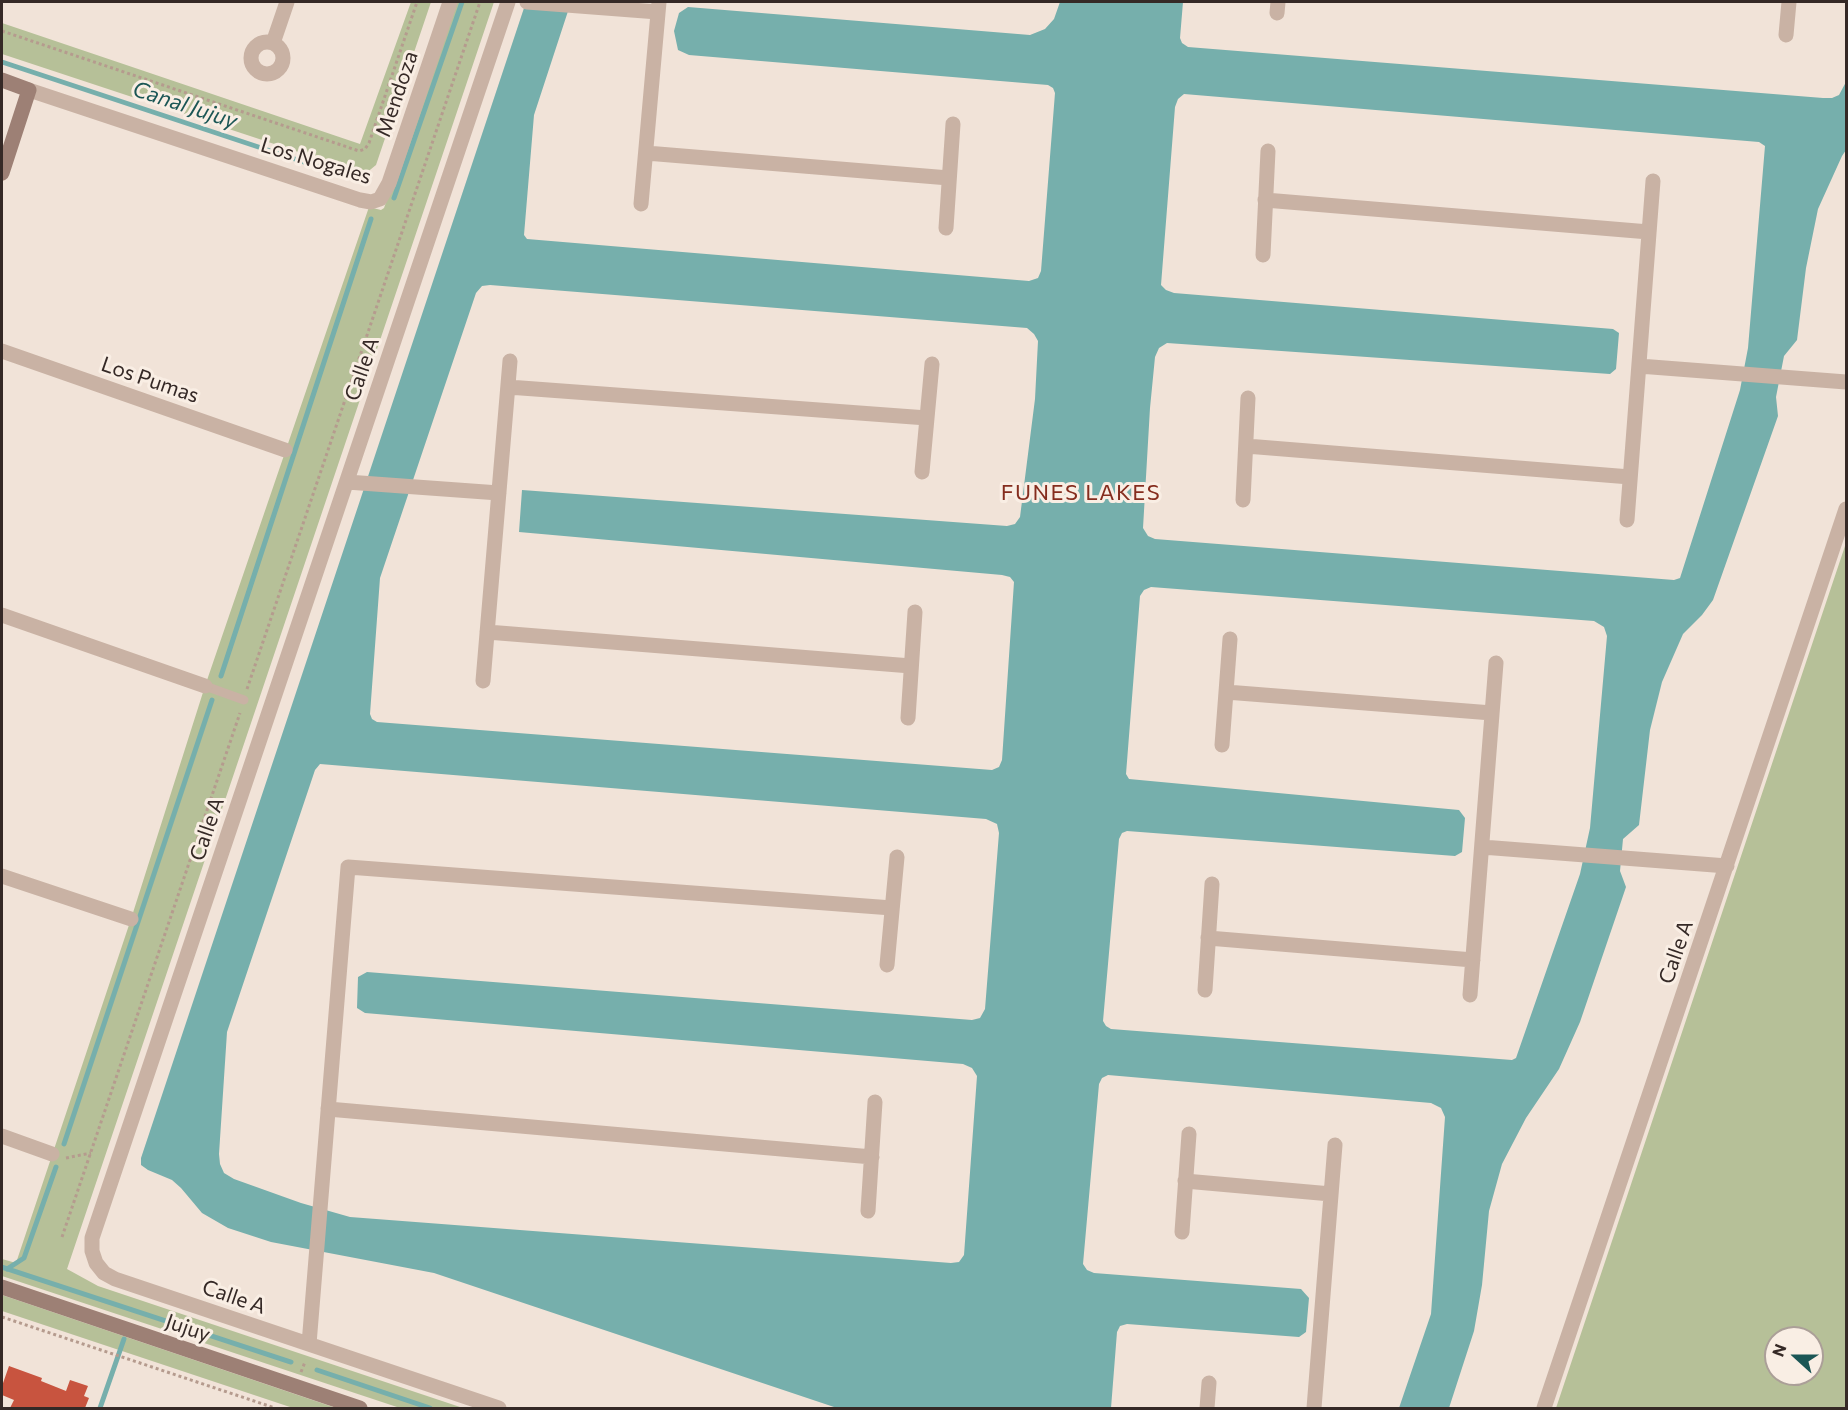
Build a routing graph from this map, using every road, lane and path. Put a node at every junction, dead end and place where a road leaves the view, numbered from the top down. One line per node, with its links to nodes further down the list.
1 (286, 2): 11 (street)
2 (417, 2): 9 (path)
3 (450, 2): 20 (street, Mendoza)
4 (480, 2): 52 (path)
5 (508, 2): 38 (street, Calle A)
6 (527, 2): 8 (street)
7 (1788, 2): 10 (street)
8 (659, 7): 16 (street)
9 (2, 31)
10 (1786, 34)
11 (273, 43)
12 (2, 80): 13 (street, Los Nogales)
13 (29, 90): 17 (street); 20 (street, Los Nogales)
14 (953, 124): 18 (street)
15 (1268, 151): 21 (street)
16 (646, 153): 18 (street); 22 (street)
17 (2, 173)
18 (950, 178): 23 (street)
19 (1653, 181): 24 (street)
20 (380, 199)
21 (1265, 200): 24 (street); 25 (street)
22 (642, 204)
23 (946, 228)
24 (1649, 232): 29 (street)
25 (1263, 255)
26 (2, 351): 35 (street, Los Pumas)
27 (510, 361): 31 (street)
28 (932, 364): 33 (street)
29 (1639, 366): 30 (street); 37 (street)
30 (1846, 382)
31 (508, 387): 33 (street); 39 (street)
32 (1248, 398): 34 (street)
33 (927, 418): 36 (street)
34 (1246, 446): 37 (street); 40 (street)
35 (285, 450)
36 (922, 472)
37 (1630, 477): 42 (street)
38 (347, 482): 39 (street); 83 (street, Calle A)
39 (499, 493): 45 (street)
40 (1243, 500)
41 (1846, 509): 58 (street, Calle A)
42 (1627, 519)
43 (915, 612): 48 (street)
44 (2, 615): 50 (street)
45 (487, 632): 48 (street); 49 (street)
46 (1230, 639): 51 (street)
47 (1496, 663): 53 (street)
48 (911, 666): 54 (street)
49 (483, 681)
50 (205, 686): 52 (lane)
51 (1226, 692): 53 (street); 55 (street)
52 (244, 700): 73 (path)
53 (1492, 713): 56 (street)
54 (908, 718)
55 (1222, 745)
56 (1482, 847): 58 (street); 64 (street)
57 (897, 857): 61 (street)
58 (1727, 866): 90 (street, Calle A)
59 (2, 876): 62 (street)
60 (1212, 884): 63 (street)
61 (892, 908): 65 (street); 69 (street)
62 (131, 920)
63 (1208, 938): 64 (street); 66 (street)
64 (1473, 960): 67 (street)
65 (886, 965)
66 (1205, 990)
67 (1470, 995)
68 (875, 1102): 75 (street)
69 (328, 1109): 75 (street); 83 (street)
70 (1189, 1134): 76 (street)
71 (2, 1136): 74 (street)
72 (1335, 1145): 77 (street)
73 (91, 1153): 74 (path); 80 (path)
74 (52, 1154)
75 (872, 1157): 78 (street)
76 (1185, 1181): 77 (street); 79 (street)
77 (1331, 1194): 89 (street)
78 (868, 1211)
79 (1182, 1232)
80 (62, 1237)
81 (2, 1287): 86 (street, Jujuy)
82 (2, 1317): 85 (path)
83 (309, 1344): 87 (street, Calle A)
84 (1209, 1383): 88 (street)
85 (275, 1408)
86 (360, 1408)
87 (499, 1408)
88 (1207, 1408)
89 (1314, 1408)
90 (1544, 1408)

